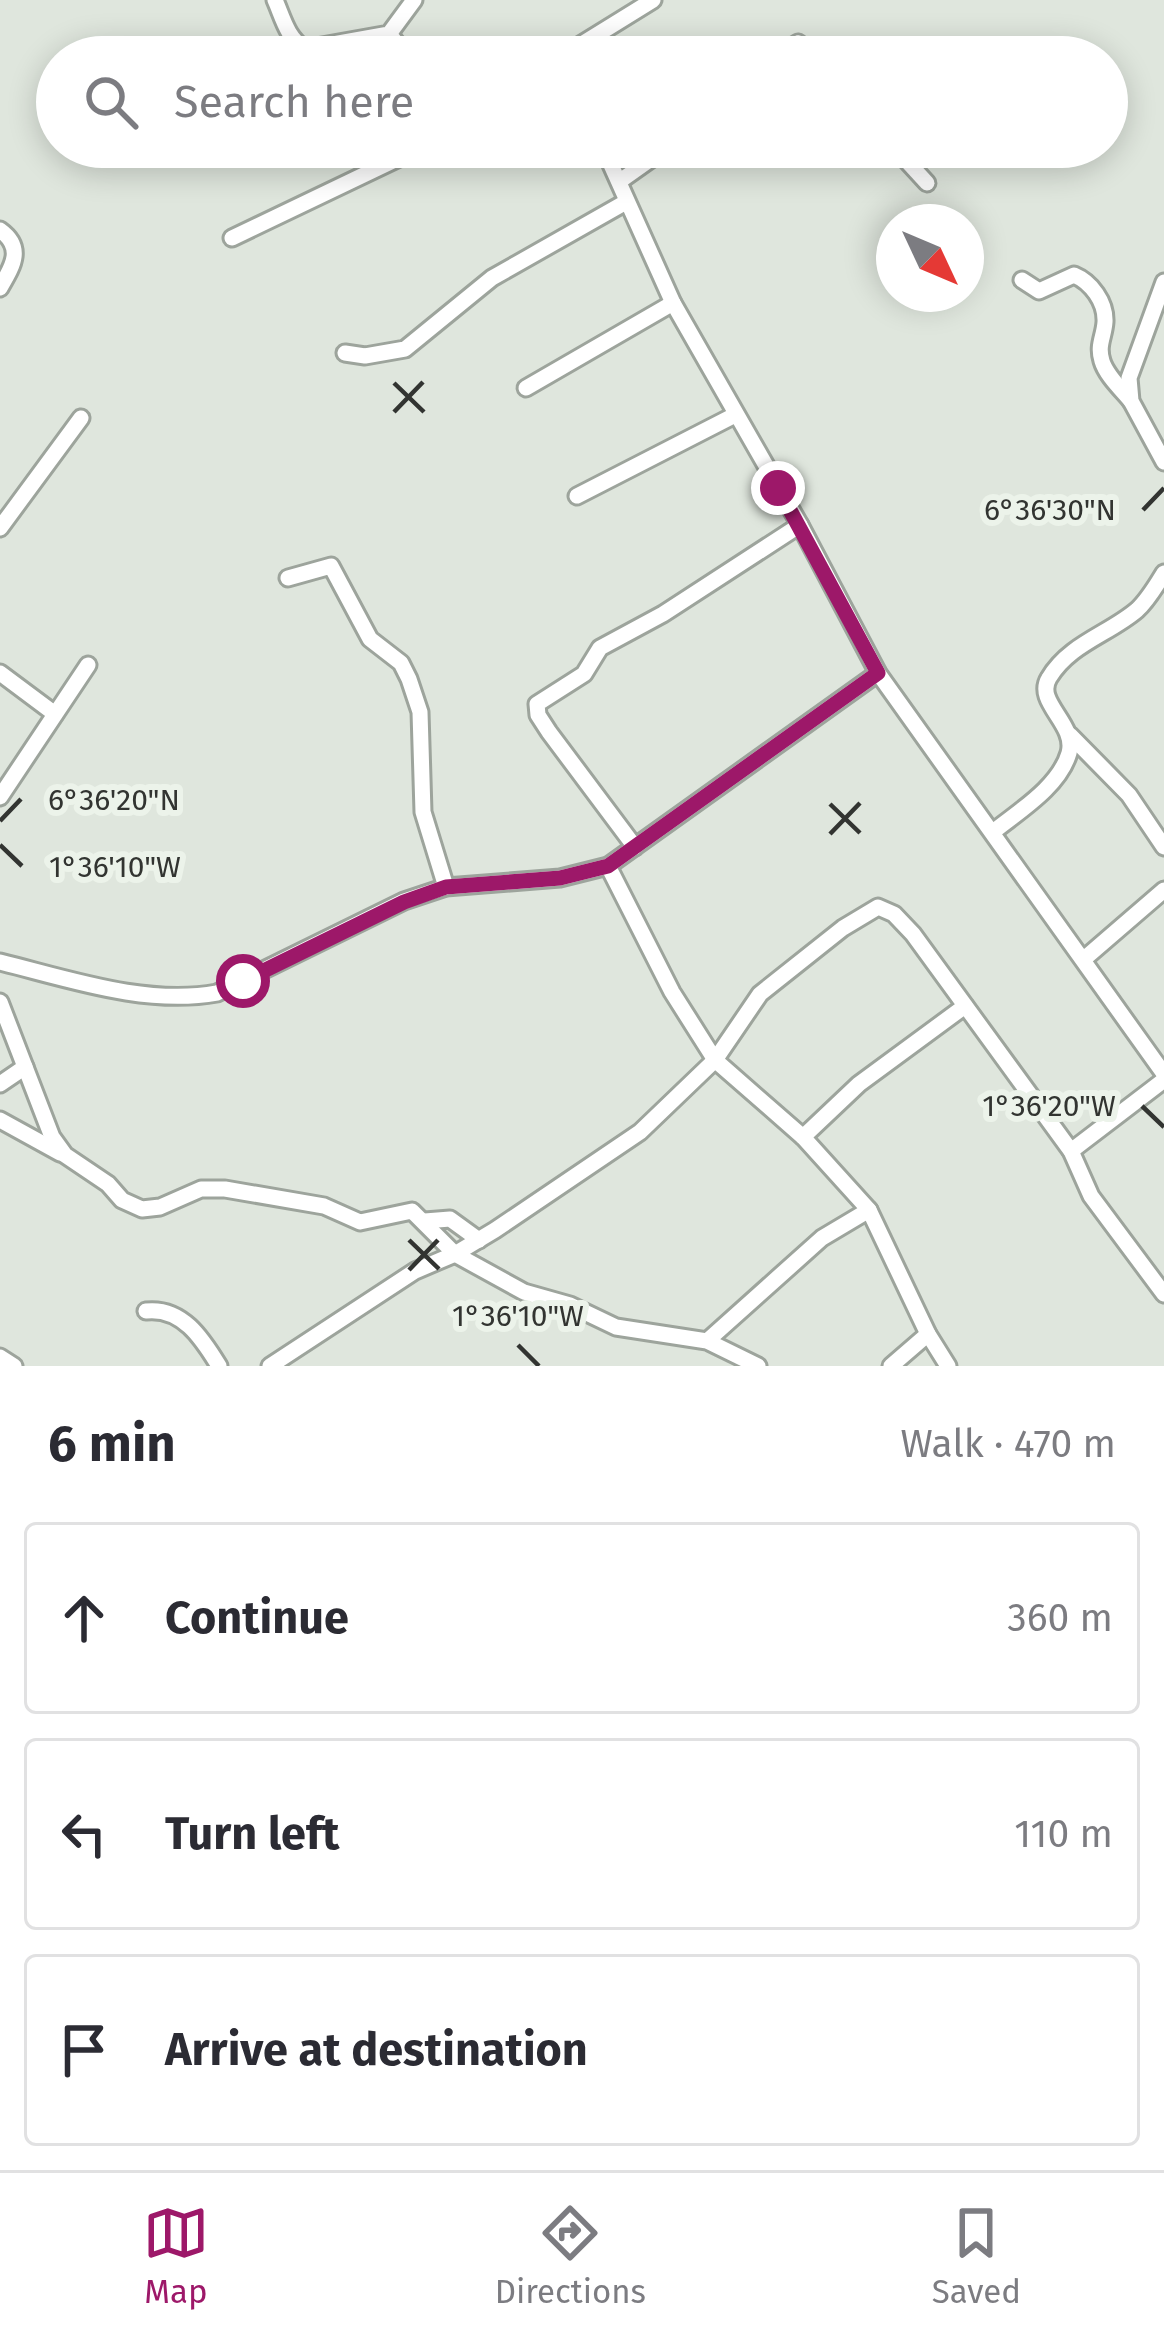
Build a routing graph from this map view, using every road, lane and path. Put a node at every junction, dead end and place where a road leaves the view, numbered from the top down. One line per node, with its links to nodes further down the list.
1 (275, 0): 5 (street)
2 (414, 0): 4 (street)
3 (649, 1): 7 (street)
4 (389, 34): 6 (street)
5 (292, 36)
6 (378, 36)
7 (594, 36)
8 (378, 168): 16 (street)
9 (614, 168): 12 (street)
10 (638, 168): 12 (street)
11 (913, 168): 13 (street)
12 (620, 181): 14 (street)
13 (926, 183)
14 (626, 202): 20 (street); 21 (street)
15 (0, 230): 19 (street)
16 (232, 238)
17 (1022, 280): 23 (street)
18 (1164, 282): 23 (street)
19 (0, 288)
20 (673, 303): 22 (street); 24 (street)
21 (345, 353)
22 (526, 388)
23 (1131, 401): 26 (street)
24 (735, 415): 27 (street); 28 (street)
25 (81, 418): 29 (street)
26 (1164, 462)
27 (577, 496)
28 (800, 525): 34 (street); 39 (street)
29 (0, 528)
30 (1164, 573): 36 (street)
31 (288, 578): 42 (street)
32 (88, 665): 35 (street)
33 (0, 673): 35 (street)
34 (878, 673): 38 (street); 39 (street)
35 (55, 714): 37 (street)
36 (1070, 735): 38 (street); 40 (street)
37 (0, 797)
38 (993, 832): 44 (street)
39 (635, 847): 41 (street)
40 (1164, 847)
41 (608, 866): 42 (street); 48 (street)
42 (446, 887): 45 (street)
43 (1164, 890): 44 (street)
44 (1084, 959): 50 (street)
45 (0, 962)
46 (0, 1002): 49 (street)
47 (965, 1006): 48 (street); 53 (street); 54 (street)
48 (715, 1060): 53 (street); 58 (street)
49 (25, 1066): 51 (street); 55 (street)
50 (1164, 1077): 54 (street)
51 (0, 1084)
52 (0, 1120): 55 (street)
53 (802, 1137): 56 (street)
54 (1071, 1151): 60 (street)
55 (65, 1155): 57 (street)
56 (869, 1210): 62 (street); 63 (street)
57 (425, 1220): 58 (street); 59 (street)
58 (479, 1240): 59 (street)
59 (455, 1254): 63 (street); 67 (street)
60 (1164, 1294)
61 (146, 1311): 66 (street)
62 (928, 1334): 69 (street); 70 (street)
63 (707, 1341): 68 (street)
64 (0, 1357): 65 (street)
65 (14, 1366)
66 (219, 1366)
67 (270, 1366)
68 (758, 1366)
69 (891, 1366)
70 (948, 1366)

